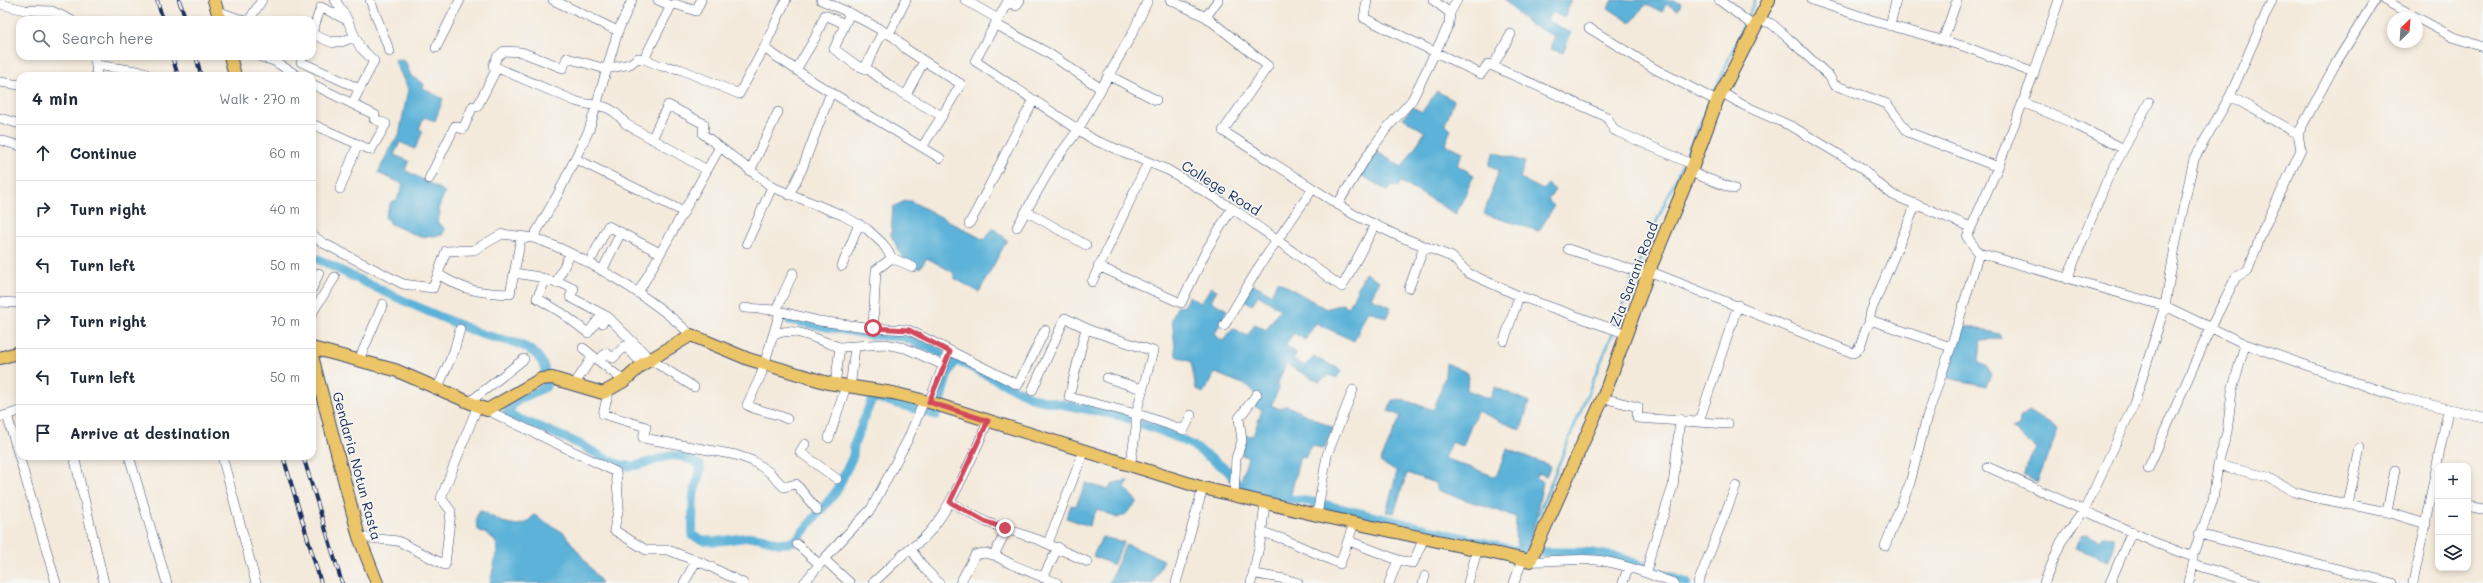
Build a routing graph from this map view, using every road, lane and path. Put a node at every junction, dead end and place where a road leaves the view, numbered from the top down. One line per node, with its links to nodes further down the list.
1 (262, 0): 36 (street)
2 (335, 0): 38 (street)
3 (370, 0): 54 (street)
4 (460, 0): 52 (street)
5 (632, 0): 45 (street)
6 (658, 0): 30 (street)
7 (701, 0): 30 (street)
8 (786, 0): 53 (street)
9 (821, 0): 33 (street)
10 (906, 0): 46 (street)
11 (965, 0): 40 (street)
12 (1020, 0): 40 (street)
13 (1148, 0): 74 (street)
14 (1170, 0): 37 (street)
15 (1218, 0): 37 (street)
16 (1433, 0): 32 (street)
17 (1458, 0): 32 (street)
18 (1719, 0): 41 (street)
19 (1769, 0): 41 (main road, Zia Sarani Road)
20 (1812, 0): 43 (street)
21 (1896, 0): 43 (street)
22 (1957, 0): 50 (street)
23 (2059, 0): 73 (street)
24 (2272, 0): 82 (street)
25 (2375, 0): 96 (street)
26 (2384, 0): 51 (street)
27 (559, 1): 45 (street)
28 (1367, 2): 55 (street)
29 (0, 4): 34 (street)
30 (671, 6): 56 (street)
31 (217, 10): 35 (street)
32 (1450, 12): 55 (street)
33 (850, 13): 42 (street); 46 (street)
34 (63, 16)
35 (232, 16)
36 (252, 16)
37 (1206, 17): 115 (street)
38 (347, 20): 39 (street); 49 (street)
39 (316, 21)
40 (997, 22): 78 (street); 84 (street, College Road)
41 (1756, 23): 83 (main road, Zia Sarani Road); 107 (street)
42 (844, 24): 65 (street); 67 (street)
43 (1890, 26): 50 (street)
44 (1589, 28): 83 (street)
45 (618, 31): 66 (street)
46 (886, 32): 62 (street); 65 (street)
47 (1511, 34): 63 (street)
48 (316, 35): 49 (street)
49 (354, 37): 79 (street)
50 (1943, 40): 73 (street)
51 (2483, 47)
52 (436, 48)
53 (764, 48): 56 (street); 67 (street)
54 (390, 52)
55 (1434, 52): 63 (street); 118 (street)
56 (644, 59): 66 (street)
57 (231, 60): 70 (main road)
58 (271, 60): 71 (street)
59 (302, 60): 72 (street)
60 (304, 60): 79 (street)
61 (95, 61): 68 (street); 69 (street)
62 (924, 61): 81 (street); 91 (street)
63 (1493, 66): 108 (street)
64 (497, 68): 66 (street); 89 (street); 111 (street)
65 (865, 68): 81 (street)
66 (606, 69): 89 (street)
67 (796, 70): 80 (street)
68 (96, 72)
69 (144, 72)
70 (234, 72)
71 (290, 72)
72 (297, 72)
73 (2034, 74): 86 (street)
74 (1108, 75): 78 (street); 85 (street)
75 (0, 82): 76 (street)
76 (16, 84)
77 (316, 86): 88 (street)
78 (1100, 88): 95 (street)
79 (360, 89): 88 (street)
80 (831, 92): 101 (street); 116 (street)
81 (906, 95): 91 (street)
82 (2230, 96): 96 (street); 164 (street)
83 (1719, 97): 108 (main road, Zia Sarani Road); 117 (street)
84 (1034, 100): 95 (street, College Road); 123 (street)
85 (1156, 100)
86 (2022, 102): 103 (street); 107 (street)
87 (2149, 102): 103 (street)
88 (352, 104): 99 (street)
89 (597, 104): 97 (street); 105 (street)
90 (778, 112): 110 (street)
91 (942, 116): 101 (street)
92 (0, 118): 93 (street)
93 (16, 123)
94 (316, 126): 99 (street)
95 (1078, 130): 106 (street, College Road); 121 (street)
96 (2298, 134): 175 (street)
97 (652, 139): 102 (street); 109 (street)
98 (0, 140): 100 (street)
99 (358, 144): 113 (street)
100 (16, 145)
101 (922, 146): 104 (street)
102 (720, 147): 109 (street); 110 (street)
103 (2122, 148): 152 (street)
104 (940, 158)
105 (576, 159): 120 (street); 130 (street)
106 (1148, 162): 119 (street, College Road); 142 (street)
107 (1998, 167): 126 (street)
108 (1692, 168): 114 (street); 148 (main road, Zia Sarani Road)
109 (707, 170): 120 (street)
110 (750, 171): 112 (street)
111 (429, 179)
112 (772, 187): 116 (street); 132 (street)
113 (340, 189)
114 (1734, 189)
115 (1312, 190): 118 (street); 131 (street)
116 (789, 195): 122 (street)
117 (1916, 204): 126 (street); 170 (street)
118 (1337, 205): 124 (street)
119 (1232, 208): 131 (street, College Road); 142 (street)
120 (684, 212): 136 (street)
121 (1026, 212): 125 (street); 133 (street)
122 (859, 224): 140 (street); 141 (street)
123 (969, 224)
124 (1375, 225): 131 (street, College Road); 134 (street)
125 (1017, 227)
126 (1971, 227): 137 (street)
127 (621, 232): 136 (street); 139 (street); 144 (street)
128 (316, 238): 149 (street)
129 (521, 238): 130 (street); 146 (street); 149 (street)
130 (533, 238): 138 (street)
131 (1277, 242): 171 (street)
132 (747, 243)
133 (1086, 245)
134 (1424, 247): 156 (street); 158 (street)
135 (1568, 248): 148 (street)
136 (660, 253): 157 (street)
137 (1979, 253): 152 (street); 184 (street)
138 (570, 254): 144 (street); 154 (street)
139 (593, 256)
140 (892, 258): 143 (street); 172 (street)
141 (842, 266)
142 (1098, 266): 155 (street)
143 (913, 267)
144 (602, 271): 157 (street)
145 (319, 273): 153 (street)
146 (515, 273): 149 (street); 151 (street)
147 (793, 273): 168 (street)
148 (1649, 273): 163 (street); 177 (main road, Zia Sarani Road)
149 (438, 274)
150 (335, 277): 165 (street)
151 (546, 279): 154 (street); 169 (street)
152 (2068, 279): 164 (street)
153 (316, 280)
154 (557, 281): 169 (street)
155 (1092, 282)
156 (1409, 288)
157 (638, 293): 178 (street)
158 (1518, 296): 177 (street); 180 (street)
159 (0, 302): 160 (street)
160 (16, 303)
161 (16, 304): 166 (street)
162 (383, 304): 192 (street)
163 (1738, 305): 170 (street); 220 (street)
164 (2165, 306): 175 (street); 245 (street)
165 (316, 307)
166 (0, 308)
167 (744, 308): 168 (street)
168 (778, 311): 172 (street); 179 (street)
169 (608, 317): 193 (street)
170 (1869, 322): 184 (street)
171 (1224, 326)
172 (873, 328): 187 (street)
173 (1086, 328): 203 (street); 206 (street); 213 (street)
174 (460, 329): 201 (street)
175 (2210, 329): 181 (street); 234 (street)
176 (1045, 330): 187 (street)
177 (1627, 334): 208 (main road, Zia Sarani Road)
178 (691, 335): 193 (main road); 194 (main road)
179 (774, 335): 182 (street); 194 (street)
180 (1504, 341)
181 (2245, 344): 211 (street); 231 (street)
182 (840, 347): 183 (street); 199 (street)
183 (855, 347): 195 (street); 199 (street)
184 (1951, 347): 261 (street)
185 (583, 348): 190 (street)
186 (316, 349): 192 (main road)
187 (950, 352): 195 (street)
188 (16, 353): 189 (main road)
189 (0, 358)
190 (596, 358): 193 (street); 198 (street); 200 (street)
191 (524, 359): 209 (street)
192 (359, 360): 201 (main road)
193 (647, 362): 198 (main road); 202 (street)
194 (765, 364): 199 (main road); 217 (street)
195 (943, 365): 210 (street)
196 (316, 371): 256 (main road, Gendaria Notun Rasta)
197 (1107, 378): 203 (street)
198 (624, 380): 205 (main road)
199 (844, 384): 210 (main road); 222 (street)
200 (574, 385): 205 (main road); 209 (main road)
201 (438, 387): 209 (main road)
202 (694, 388)
203 (1142, 389): 213 (street)
204 (1353, 390): 249 (street)
205 (609, 391): 247 (street)
206 (1032, 391)
207 (1257, 394): 239 (street)
208 (1603, 398): 218 (street); 267 (main road, Zia Sarani Road)
209 (479, 405): 256 (street); 268 (street)
210 (926, 406): 219 (main road); 269 (street)
211 (2448, 410): 216 (street); 240 (street)
212 (16, 412): 215 (street)
213 (1136, 415): 214 (street); 232 (street)
214 (1191, 415)
215 (4, 416): 226 (street)
216 (2483, 417)
217 (787, 419)
218 (1680, 419): 220 (street); 273 (street)
219 (988, 421): 225 (main road); 241 (street)
220 (1699, 421): 221 (street)
221 (1728, 424)
222 (829, 438)
223 (805, 444): 236 (street)
224 (2360, 448): 243 (street)
225 (1084, 451): 232 (main road); 259 (street)
226 (16, 455)
227 (18, 460): 277 (street)
228 (75, 460): 278 (street)
229 (130, 460): 279 (street)
230 (223, 460): 280 (street)
231 (2218, 465): 243 (street); 255 (street)
232 (1130, 467): 238 (main road)
233 (1988, 467): 245 (street)
234 (2148, 469)
235 (2395, 470): 248 (street)
236 (837, 479)
237 (1736, 486): 298 (street)
238 (1203, 488): 239 (main road); 290 (street)
239 (1235, 493): 242 (main road)
240 (2434, 501): 251 (street)
241 (950, 502): 252 (street); 263 (street)
242 (1265, 504): 249 (main road); 253 (street)
243 (2348, 504): 248 (street)
244 (2471, 507): 246 (street)
245 (2085, 509): 254 (street); 299 (street)
246 (2483, 509)
247 (817, 510)
248 (2387, 512): 251 (street)
249 (1318, 513): 250 (main road)
250 (1354, 523): 257 (main road); 258 (street)
251 (2426, 524): 304 (street)
252 (1007, 529): 259 (street); 265 (street)
253 (1262, 532): 258 (street); 274 (street)
254 (2132, 532): 270 (street); 300 (street)
255 (2199, 534): 270 (street); 303 (street)
256 (359, 537): 281 (main road, Gendaria Notun Rasta)
257 (1424, 538): 264 (main road); 266 (street)
258 (1349, 541): 266 (street)
259 (1048, 543): 262 (street)
260 (797, 544): 269 (street)
261 (1885, 546)
262 (1058, 547): 271 (street); 275 (street)
263 (910, 548): 286 (street); 287 (street)
264 (1477, 551): 267 (main road); 294 (street)
265 (994, 556): 275 (street); 288 (street)
266 (1398, 560): 293 (street)
267 (1528, 560): 272 (street); 295 (street)
268 (696, 561): 276 (street); 282 (street)
269 (822, 561): 284 (street); 285 (street)
270 (2193, 561): 301 (street); 302 (street)
271 (1088, 562)
272 (1628, 567): 273 (street); 296 (street)
273 (1647, 573): 297 (street)
274 (1253, 574): 291 (street); 292 (street)
275 (1043, 578): 289 (street)
276 (727, 579): 283 (street)
277 (56, 583)
278 (104, 583)
279 (167, 583)
280 (256, 583)
281 (377, 583)
282 (684, 583)
283 (743, 583)
284 (804, 583)
285 (850, 583)
286 (873, 583)
287 (939, 583)
288 (960, 583)
289 (1058, 583)
290 (1176, 583)
291 (1251, 583)
292 (1298, 583)
293 (1389, 583)
294 (1468, 583)
295 (1514, 583)
296 (1623, 583)
297 (1674, 583)
298 (1698, 583)
299 (2044, 583)
300 (2110, 583)
301 (2189, 583)
302 (2256, 583)
303 (2393, 583)
304 (2413, 583)

